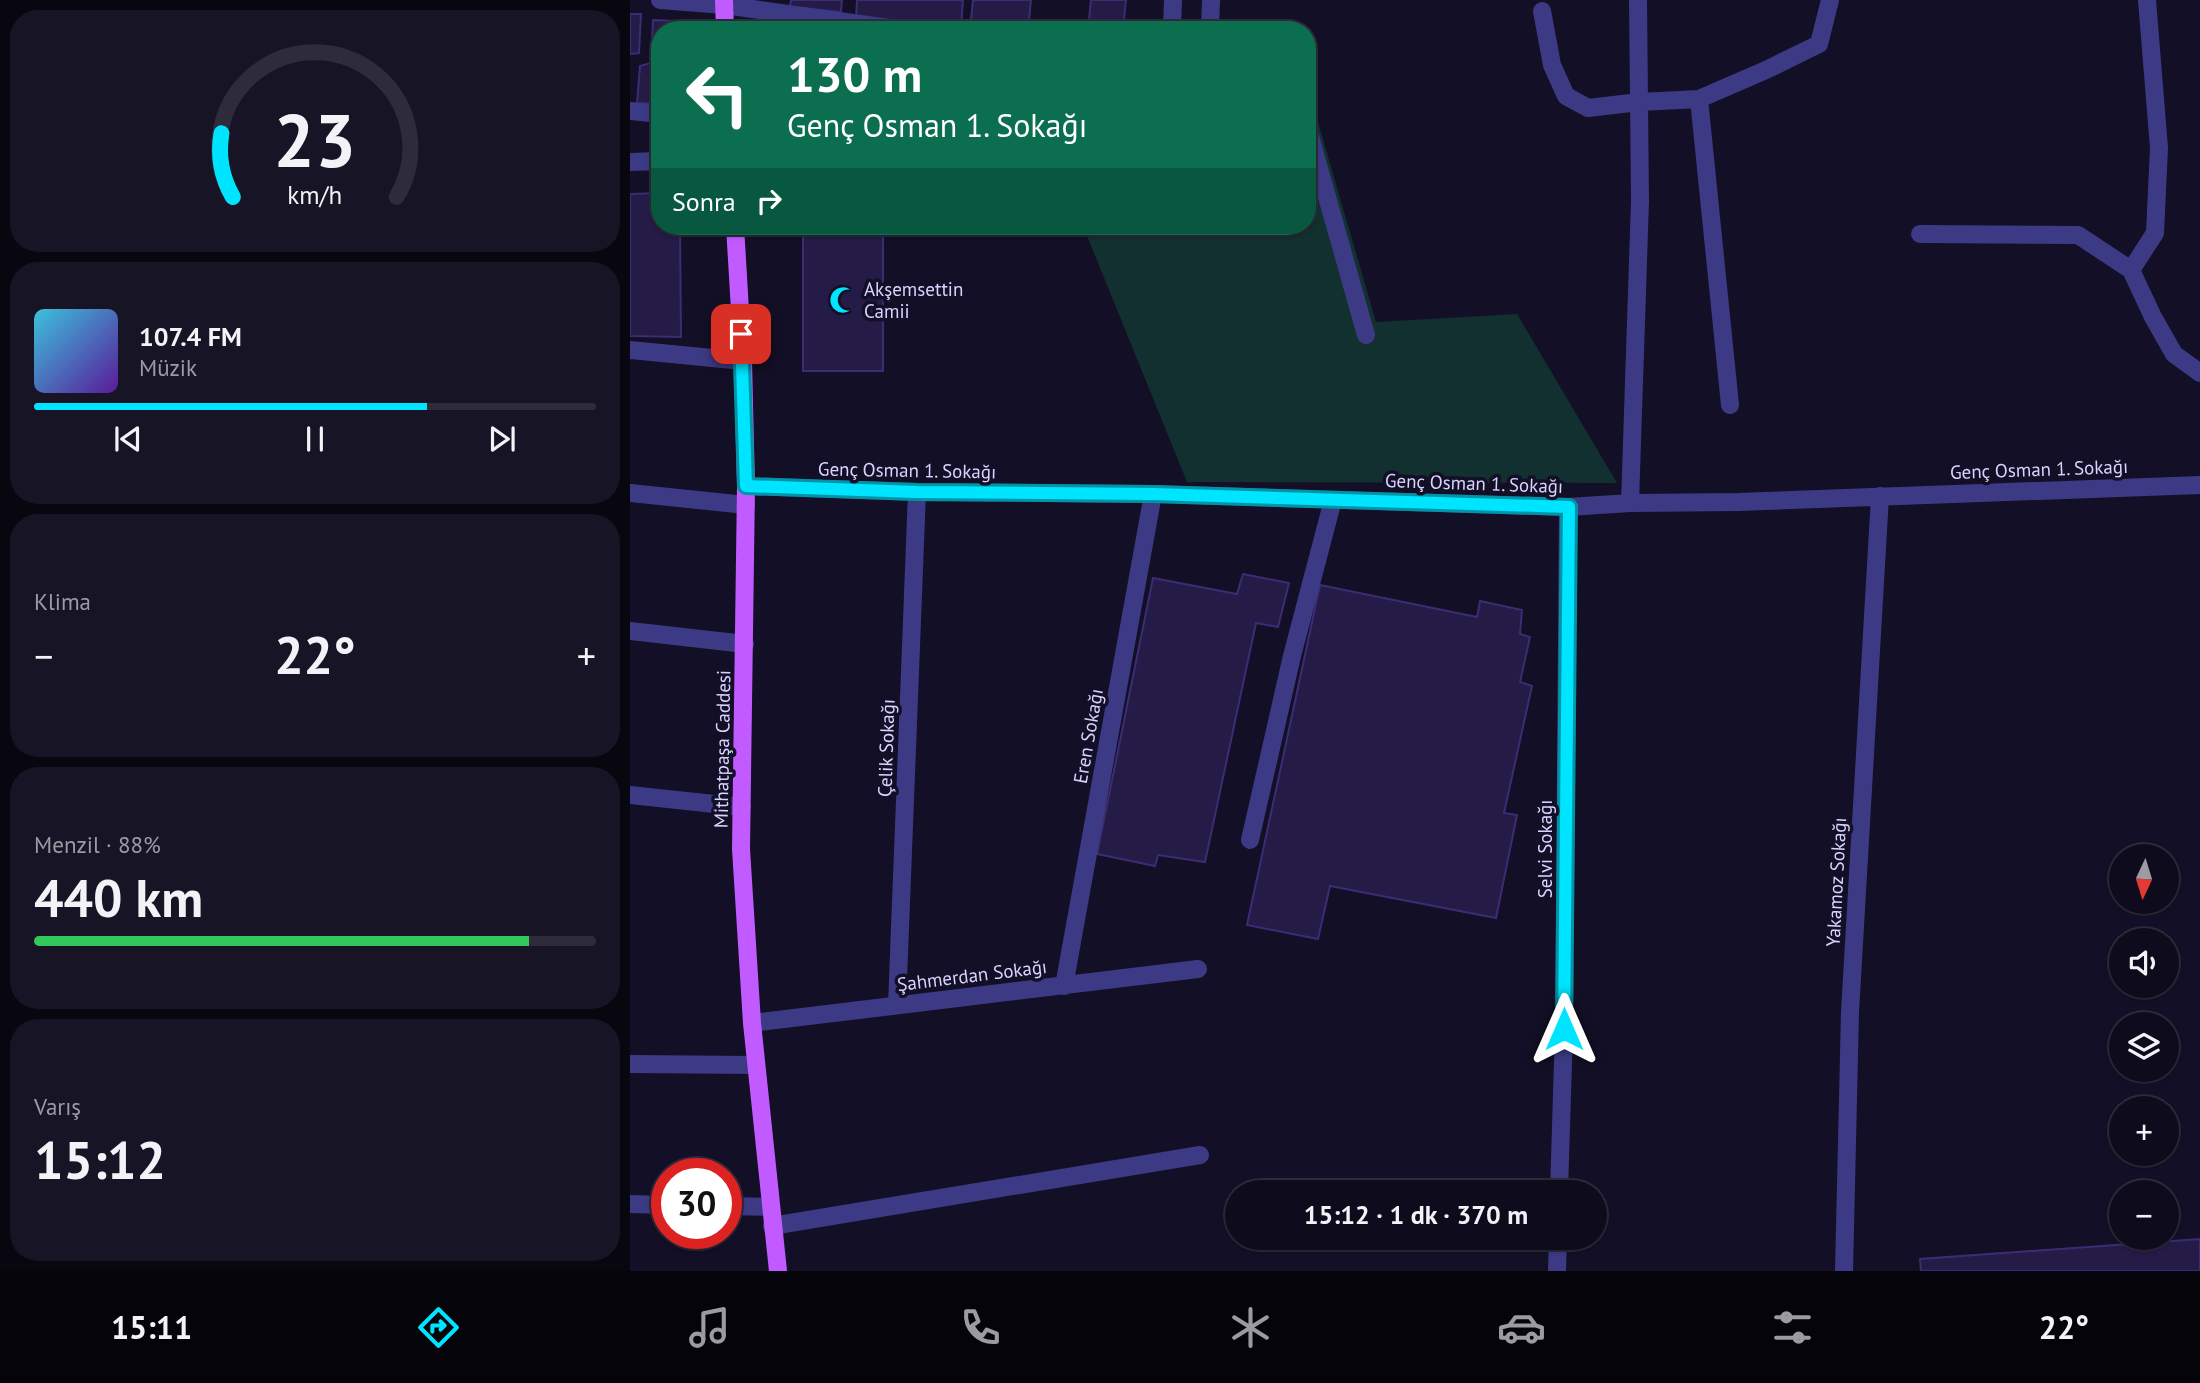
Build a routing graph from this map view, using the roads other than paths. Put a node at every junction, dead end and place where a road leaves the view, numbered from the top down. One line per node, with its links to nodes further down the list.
1 (660, 0): 7 (street)
2 (1172, 0): 11 (street)
3 (1211, 0): 12 (street)
4 (1638, 0): 14 (street)
5 (1830, 0): 13 (street)
6 (2147, 0): 22 (street)
7 (724, 3): 9 (main road); 10 (street)
8 (1542, 11): 14 (street)
9 (725, 21)
10 (844, 21)
11 (1172, 21)
12 (1210, 21)
13 (1699, 99): 14 (street); 27 (street)
14 (1639, 102): 35 (street)
15 (630, 111): 16 (street)
16 (651, 113)
17 (1316, 158): 23 (street)
18 (651, 161): 19 (street)
19 (630, 162)
20 (1920, 234): 22 (street)
21 (736, 235): 25 (main road, Mithatpaşa Caddesi)
22 (2131, 270): 26 (street)
23 (1366, 335)
24 (630, 350): 25 (street)
25 (743, 361): 29 (main road, Mithatpaşa Caddesi)
26 (2200, 373)
27 (1730, 405)
28 (2200, 485): 33 (street, Genç Osman 1. Sokağı)
29 (746, 486): 30 (street, Genç Osman 1. Sokağı); 36 (main road, Mithatpaşa Caddesi)
30 (917, 492): 32 (street, Genç Osman 1. Sokağı); 45 (street, Çelik Sokağı)
31 (630, 493): 36 (street)
32 (1153, 494): 34 (street, Genç Osman 1. Sokağı); 44 (street, Eren Sokağı)
33 (1880, 496): 35 (street, Genç Osman 1. Sokağı); 59 (street, Yakamoz Sokağı)
34 (1333, 500): 37 (street, Genç Osman 1. Sokağı); 42 (street)
35 (1630, 503): 37 (street, Genç Osman 1. Sokağı)
36 (746, 505): 39 (main road, Mithatpaşa Caddesi)
37 (1569, 507): 50 (street, Selvi Sokağı)
38 (630, 631): 39 (street)
39 (745, 644): 41 (main road, Mithatpaşa Caddesi)
40 (630, 795): 41 (street)
41 (742, 807): 46 (main road, Mithatpaşa Caddesi)
42 (1250, 840)
43 (1198, 969): 44 (street, Şahmerdan Sokağı)
44 (1064, 986): 45 (street, Şahmerdan Sokağı)
45 (897, 1006): 46 (street, Şahmerdan Sokağı)
46 (752, 1023): 48 (main road, Mithatpaşa Caddesi)
47 (630, 1064): 48 (street)
48 (756, 1065): 54 (main road, Mithatpaşa Caddesi)
49 (1200, 1155): 55 (street)
50 (1559, 1180)
51 (630, 1204): 52 (street)
52 (651, 1205)
53 (742, 1206): 54 (street)
54 (770, 1207): 55 (main road, Mithatpaşa Caddesi)
55 (772, 1226): 57 (main road, Mithatpaşa Caddesi)
56 (1558, 1250): 58 (street)
57 (778, 1271)
58 (1557, 1271)
59 (1844, 1271)

